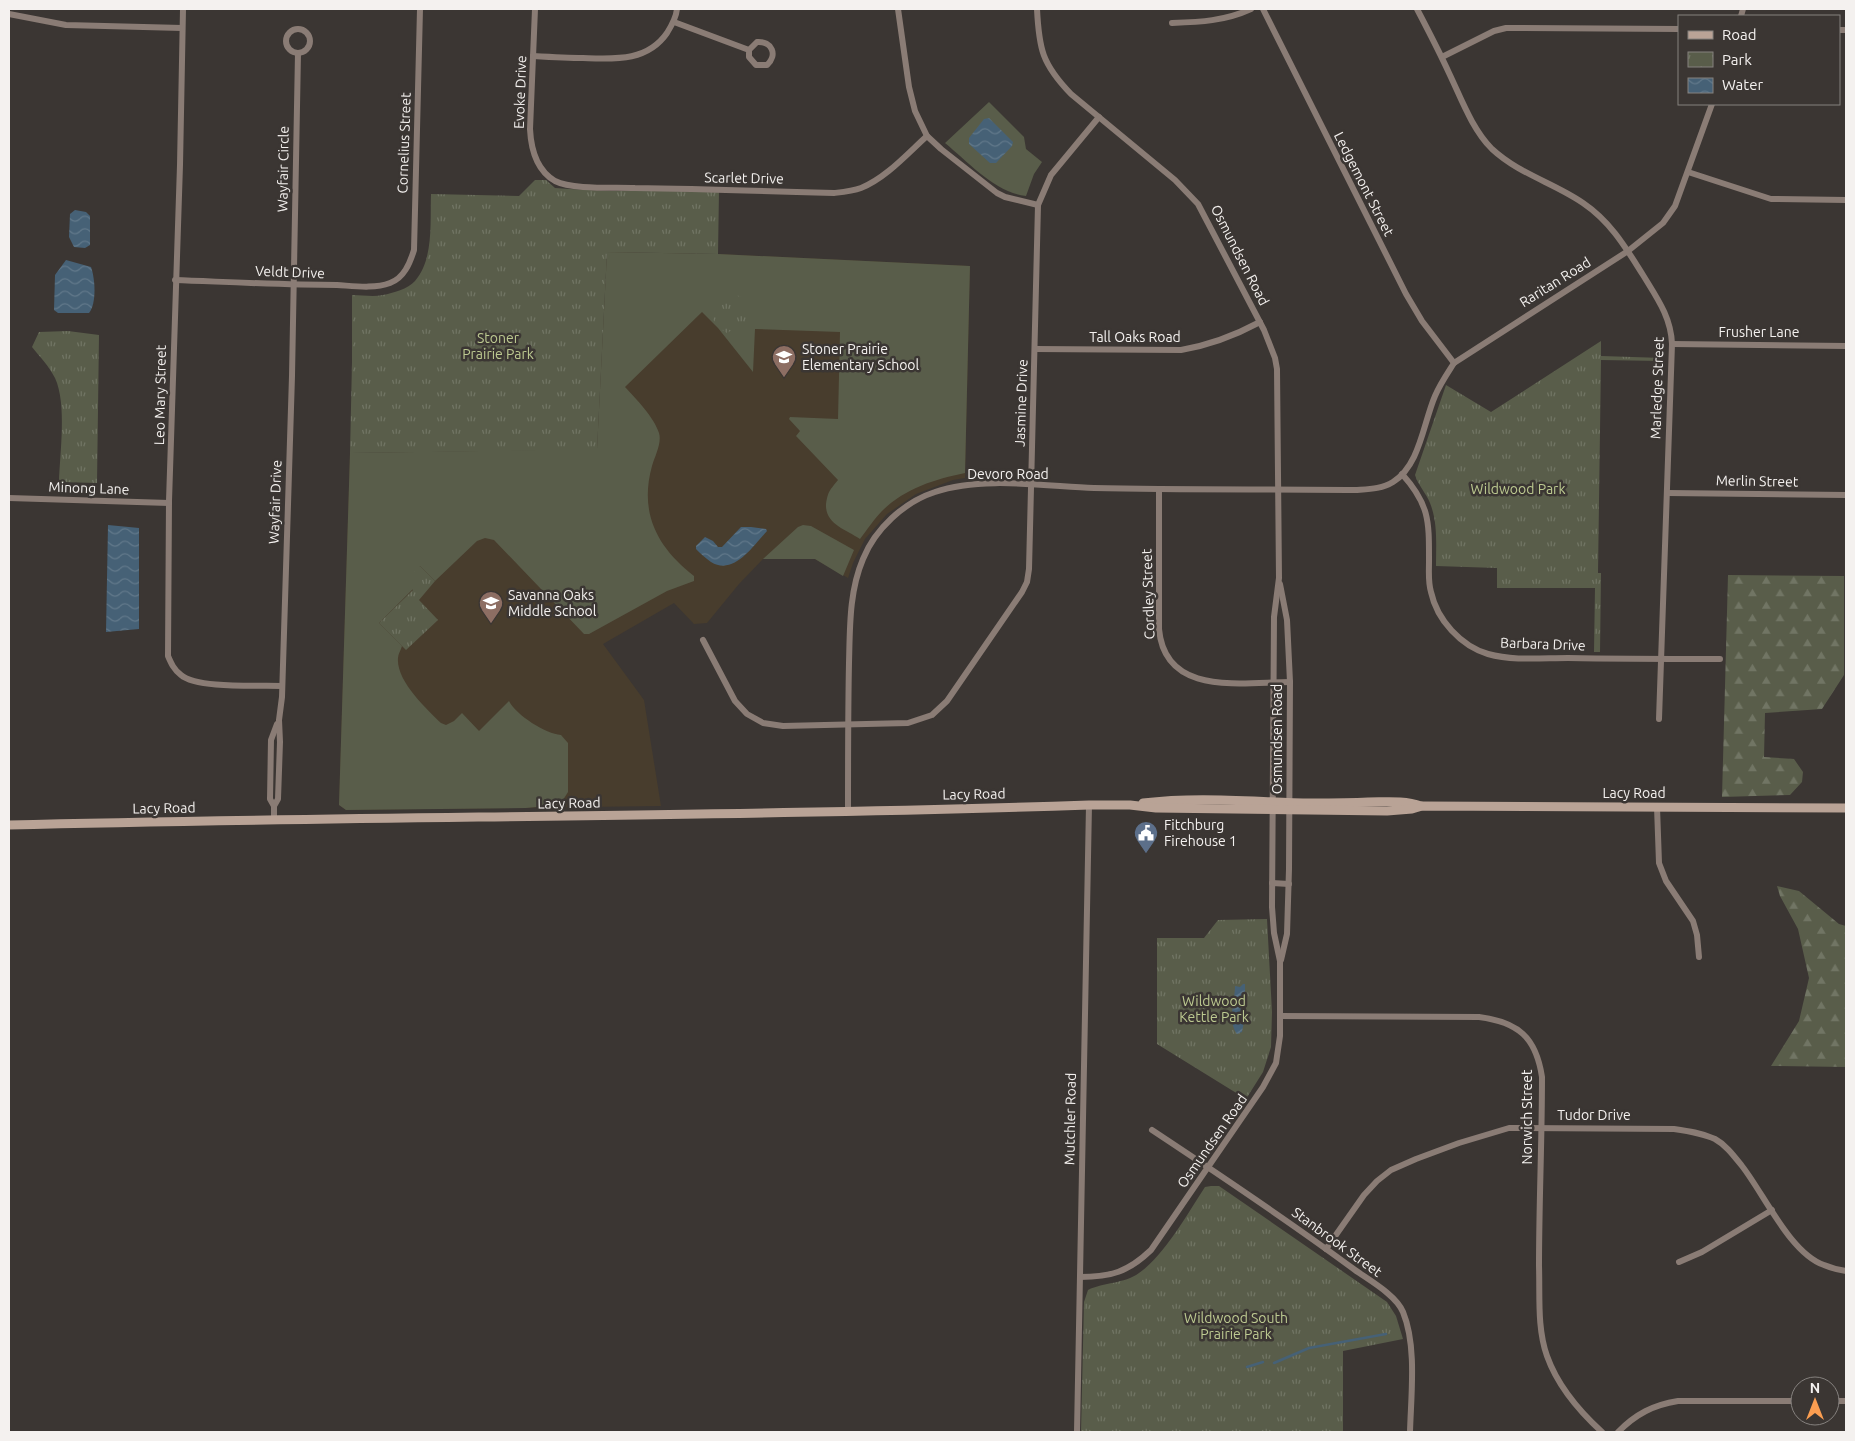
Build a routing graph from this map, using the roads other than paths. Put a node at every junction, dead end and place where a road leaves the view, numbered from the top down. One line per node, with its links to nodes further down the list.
1 (183, 9): 13 (street, Leo Mary Street)
2 (420, 9): 27 (street, Cornelius Street)
3 (536, 9): 17 (street, Evoke Drive)
4 (677, 9): 11 (street)
5 (898, 9): 21 (street)
6 (1037, 9): 20 (street, Osmundsen Road)
7 (1251, 9): 12 (street)
8 (1263, 9): 34 (street, Ledgemont Street)
9 (1417, 9): 18 (street, Marledge Street)
10 (9, 14): 13 (street)
11 (674, 22): 15 (street); 17 (street)
12 (1172, 23)
13 (182, 28): 28 (street, Leo Mary Street)
14 (1678, 28): 18 (street)
15 (749, 50)
16 (298, 53): 16 (street, Wayfair Circle); 29 (street, Wayfair Circle)
17 (533, 56): 23 (street, Evoke Drive)
18 (1442, 57): 26 (street, Marledge Street)
19 (1712, 105): 22 (street, Raritan Road)
20 (1099, 117): 25 (street, Jasmine Drive); 30 (street, Osmundsen Road)
21 (927, 136): 23 (street, Scarlet Drive); 25 (street)
22 (1688, 172): 24 (street); 26 (street, Raritan Road)
23 (546, 173)
24 (1846, 200)
25 (1038, 206): 33 (street, Jasmine Drive)
26 (1628, 251): 31 (street, Marledge Street); 34 (street, Raritan Road)
27 (401, 275): 29 (street, Veldt Drive)
28 (175, 280): 29 (street, Veldt Drive); 42 (street, Leo Mary Street)
29 (293, 285): 49 (street, Wayfair Drive)
30 (1260, 322): 33 (street, Tall Oaks Road); 38 (street, Osmundsen Road)
31 (1672, 344): 32 (street, Frusher Lane); 39 (street, Marledge Street)
32 (1846, 346)
33 (1035, 349): 36 (street, Jasmine Drive)
34 (1454, 363): 35 (street, Raritan Road)
35 (1402, 474): 38 (street, Devoro Road); 45 (street, Barbara Drive)
36 (1031, 485): 37 (street, Devoro Road); 51 (street, Jasmine Drive); 51 (street, Devoro Road)
37 (1159, 488): 38 (street, Devoro Road); 47 (street, Cordley Street)
38 (1278, 489): 43 (street, Osmundsen Road)
39 (1667, 493): 40 (street, Merlin Street); 45 (street, Marledge Street)
40 (1846, 495)
41 (9, 498): 42 (street, Minong Lane)
42 (169, 503): 49 (street, Leo Mary Street)
43 (1279, 578): 47 (street, Osmundsen Road); 48 (street, Osmundsen Road)
44 (703, 640): 51 (street, Jasmine Drive)
45 (1662, 659): 46 (street, Barbara Drive); 50 (street, Marledge Street)
46 (1720, 659)
47 (1275, 682): 48 (street, Cordley Street); 53 (street, Osmundsen Road)
48 (1290, 682): 54 (street, Osmundsen Road)
49 (282, 686): 58 (street, Wayfair Drive)
50 (1659, 719)
51 (848, 724): 57 (street, Devoro Road)
52 (1089, 805): 53 (street, Lacy Road); 57 (street, Lacy Road); 72 (street, Mutchler Road)
53 (1273, 805): 54 (street, Lacy Road); 60 (street, Osmundsen Road)
54 (1289, 806): 55 (street, Lacy Road); 61 (street, Osmundsen Road)
55 (1658, 807): 56 (street, Lacy Road); 62 (street)
56 (1846, 808)
57 (848, 811): 58 (street, Lacy Road)
58 (274, 819): 59 (street, Lacy Road)
59 (9, 825)
60 (1272, 883): 61 (street); 63 (street, Osmundsen Road)
61 (1288, 884): 63 (street, Osmundsen Road)
62 (1699, 956)
63 (1280, 961): 64 (street, Osmundsen Road)
64 (1280, 1016): 65 (street, Norwich Street); 67 (street, Osmundsen Road)
65 (1541, 1128): 68 (street, Tudor Drive); 69 (street, Tudor Drive); 76 (street, Norwich Street)
66 (1152, 1130): 67 (street, Stanbrook Street)
67 (1209, 1167): 69 (street, Stanbrook Street); 72 (street, Osmundsen Road)
68 (1772, 1210): 70 (street); 71 (street, Tudor Drive)
69 (1326, 1249): 75 (street, Stanbrook Street)
70 (1679, 1262)
71 (1846, 1271)
72 (1080, 1277): 74 (street, Mutchler Road)
73 (1790, 1401): 77 (street)
74 (1077, 1432)
75 (1410, 1432)
76 (1602, 1432)
77 (1618, 1432)

